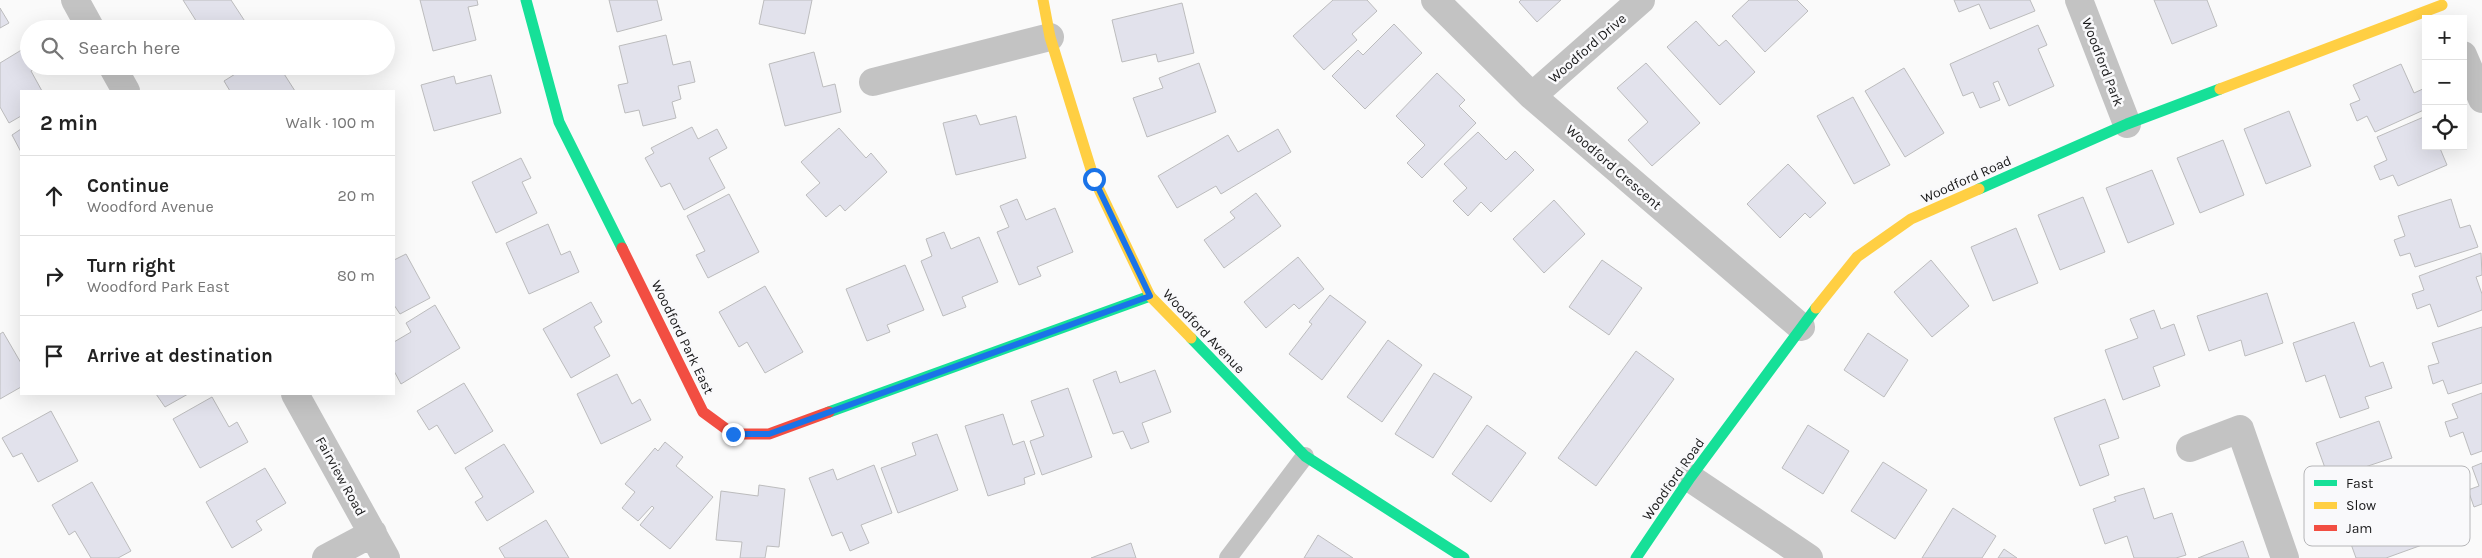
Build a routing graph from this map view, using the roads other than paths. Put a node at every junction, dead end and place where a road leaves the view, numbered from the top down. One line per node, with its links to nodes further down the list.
1 (526, 0): 17 (street, Woodford Park East)
2 (1043, 0): 9 (street, Woodford Avenue)
3 (1435, 0): 14 (street, Woodford Crescent)
4 (1642, 0): 14 (street, Woodford Drive)
5 (2079, 0): 16 (street, Woodford Park)
6 (77, 1): 8 (street)
7 (2443, 8): 16 (street, Woodford Road)
8 (86, 20)
9 (1050, 37): 12 (street); 17 (street, Woodford Avenue)
10 (2465, 60): 15 (street)
11 (117, 75): 13 (street)
12 (873, 82)
13 (125, 90)
14 (1532, 96): 18 (street, Woodford Crescent)
15 (2482, 99)
16 (2127, 124): 18 (street, Woodford Road)
17 (1150, 296): 21 (street, Woodford Avenue)
18 (1801, 326): 22 (street, Woodford Road)
19 (296, 395): 23 (street, Fairview Road)
20 (2190, 448): 30 (street)
21 (1305, 456): 26 (lane); 27 (street, Woodford Avenue)
22 (1690, 478): 28 (street, Woodford Road); 29 (street)
23 (373, 533): 24 (street); 25 (street, Fairview Road)
24 (326, 558)
25 (386, 558)
26 (1228, 558)
27 (1464, 558)
28 (1636, 558)
29 (1809, 558)
30 (2285, 558)

